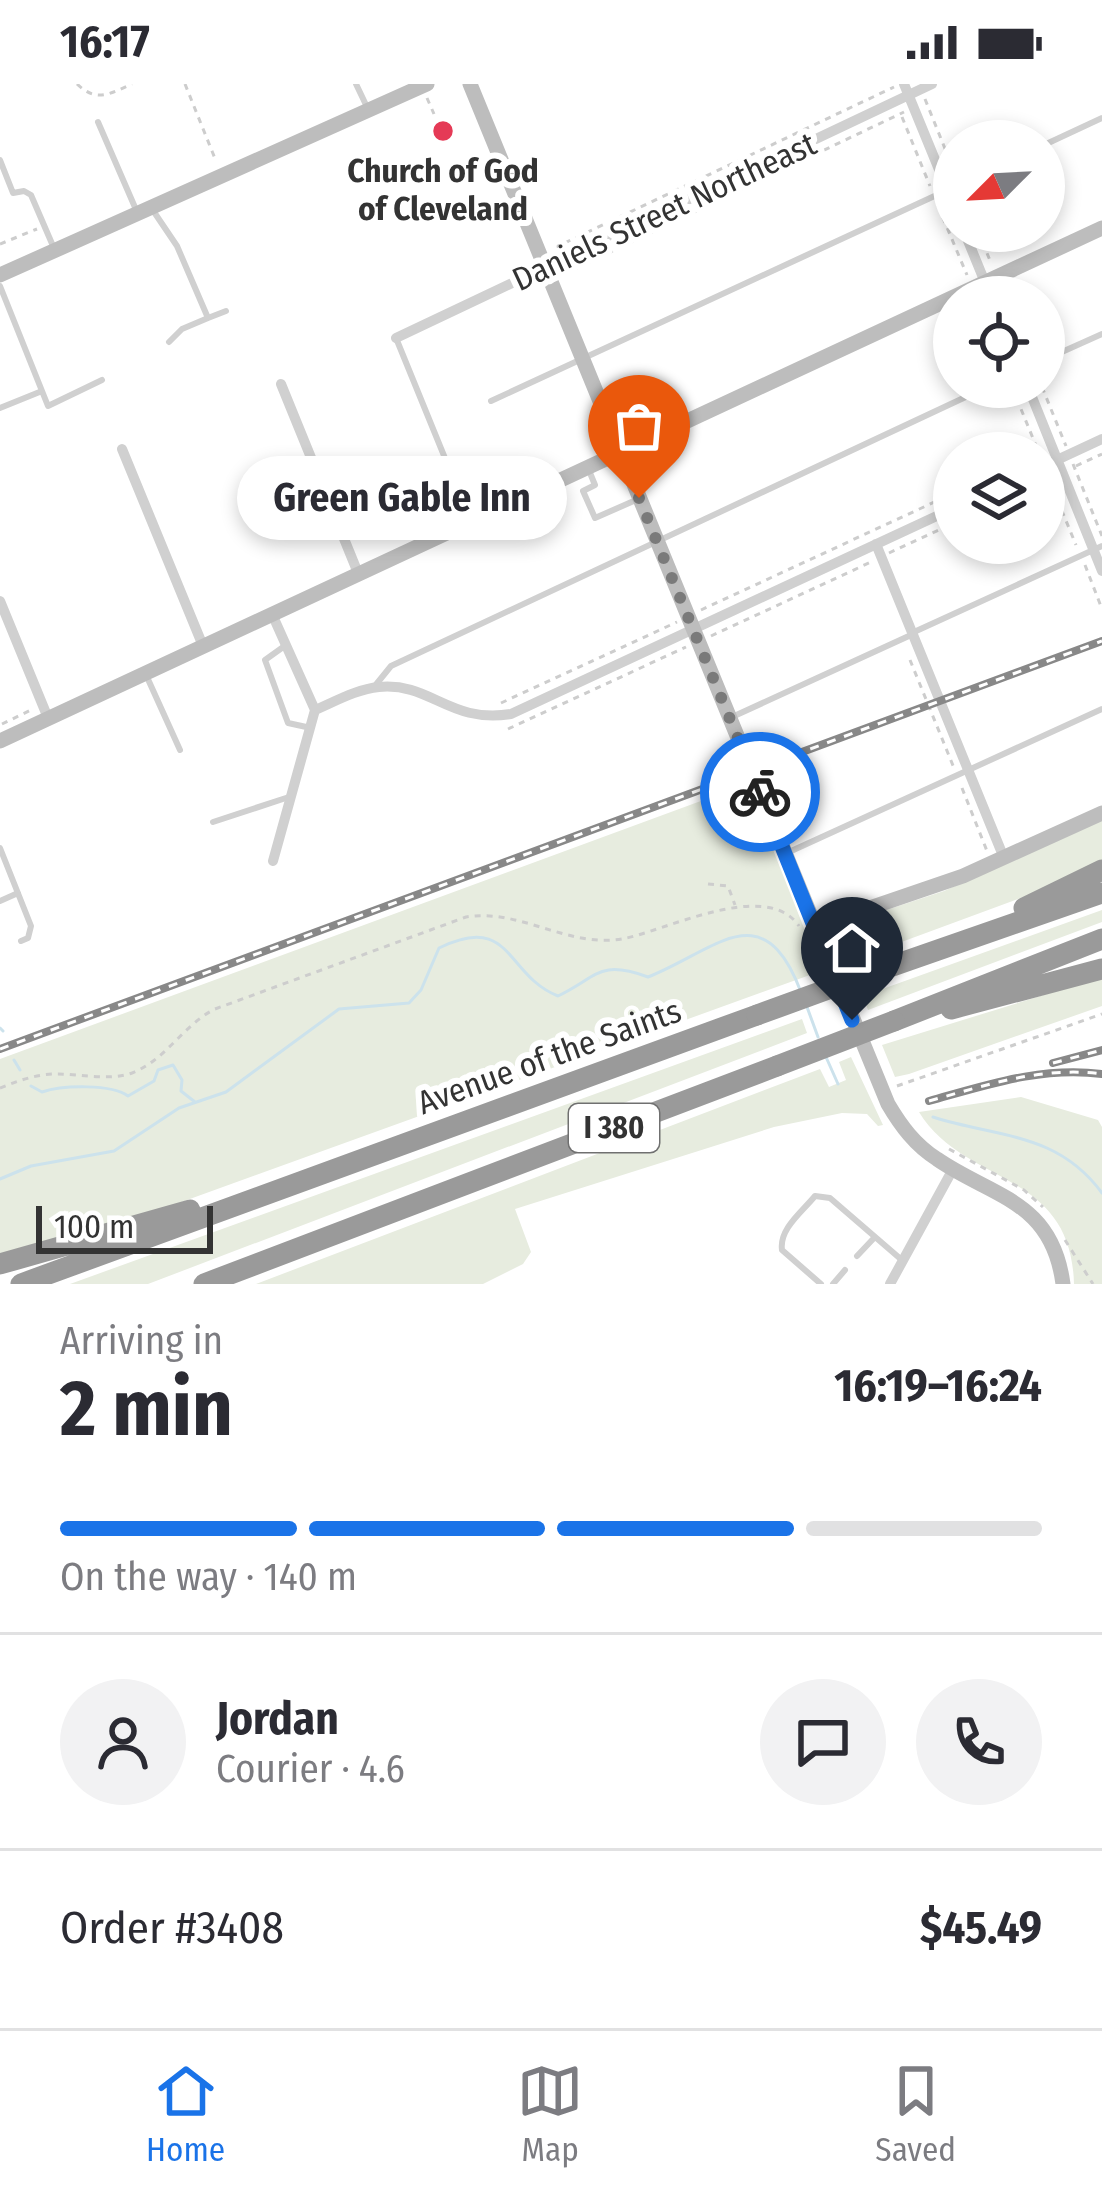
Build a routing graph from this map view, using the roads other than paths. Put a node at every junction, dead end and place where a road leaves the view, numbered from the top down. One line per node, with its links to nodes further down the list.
1 (356, 84): 6 (lane)
2 (470, 84): 16 (street)
3 (932, 84): 4 (street, Daniels Street Northeast)
4 (897, 89): 10 (street); 16 (street, Daniels Street Northeast)
5 (427, 90): 6 (street)
6 (369, 111): 13 (street)
7 (1102, 118): 9 (lane)
8 (98, 122): 13 (lane)
9 (1065, 136)
10 (933, 156)
11 (0, 160): 15 (lane)
12 (933, 197): 27 (lane)
13 (145, 212): 15 (street); 22 (lane)
14 (1102, 228): 18 (street)
15 (56, 253): 17 (street)
16 (544, 268): 24 (street, Daniels Street Northeast); 27 (street)
17 (0, 275)
18 (1006, 276)
19 (0, 286): 30 (lane)
20 (933, 310): 36 (street)
21 (226, 311): 22 (lane)
22 (208, 319): 25 (lane)
23 (1102, 334): 26 (lane)
24 (396, 338): 42 (lane)
25 (170, 341)
26 (1065, 351)
27 (581, 359): 31 (lane); 36 (street)
28 (102, 380): 30 (lane)
29 (281, 384): 47 (street)
30 (42, 391): 32 (lane)
31 (491, 400)
32 (0, 408)
33 (942, 408): 43 (lane)
34 (1102, 439): 37 (street)
35 (122, 449): 53 (street)
36 (620, 452): 38 (street); 40 (street)
37 (1065, 457)
38 (587, 467): 40 (lane); 42 (street)
39 (1065, 475): 45 (street)
40 (639, 498): 43 (street)
41 (933, 518): 44 (street)
42 (470, 521): 47 (street)
43 (657, 541): 50 (street); 55 (lane)
44 (876, 544): 50 (street); 51 (street)
45 (1098, 548): 46 (street); 51 (lane)
46 (1102, 571)
47 (358, 573): 49 (street)
48 (0, 601): 58 (street)
49 (272, 614): 52 (street); 53 (street)
50 (702, 633): 55 (street); 59 (street)
51 (910, 635): 59 (lane); 63 (street)
52 (286, 645): 57 (street); 60 (lane)
53 (203, 646): 54 (street)
54 (145, 673): 58 (street); 62 (lane)
55 (374, 687): 57 (street)
56 (1102, 709): 63 (lane)
57 (315, 710): 60 (street)
58 (41, 713): 61 (street)
59 (730, 718): 68 (street)
60 (311, 728): 64 (street)
61 (0, 741)
62 (180, 750)
63 (963, 774): 68 (lane); 69 (street)
64 (293, 796): 66 (lane); 70 (street)
65 (1102, 813): 69 (street)
66 (213, 822)
67 (0, 849): 72 (lane)
68 (785, 854): 75 (street)
69 (996, 854): 75 (street)
70 (273, 861)
71 (1102, 870): 78 (highway)
72 (18, 893): 74 (lane); 77 (lane)
73 (1102, 893): 78 (highway, Avenue of the Saints / I 380)
74 (0, 902)
75 (809, 932): 81 (street)
76 (1102, 939): 80 (highway, I 380)
77 (21, 941)
78 (938, 950): 82 (highway, Avenue of the Saints / I 380, bridge)
79 (1102, 969): 80 (highway)
80 (896, 1020): 89 (highway, I 380, bridge)
81 (953, 1169): 85 (street); 93 (street)
82 (323, 1172): 86 (highway); 88 (highway, Avenue of the Saints / I 380)
83 (874, 1238): 84 (lane); 85 (lane); 90 (lane)
84 (856, 1256)
85 (903, 1261): 92 (street)
86 (0, 1264)
87 (845, 1270): 91 (lane)
88 (21, 1284)
89 (204, 1284)
90 (821, 1284)
91 (832, 1284)
92 (890, 1284)
93 (1063, 1284)

